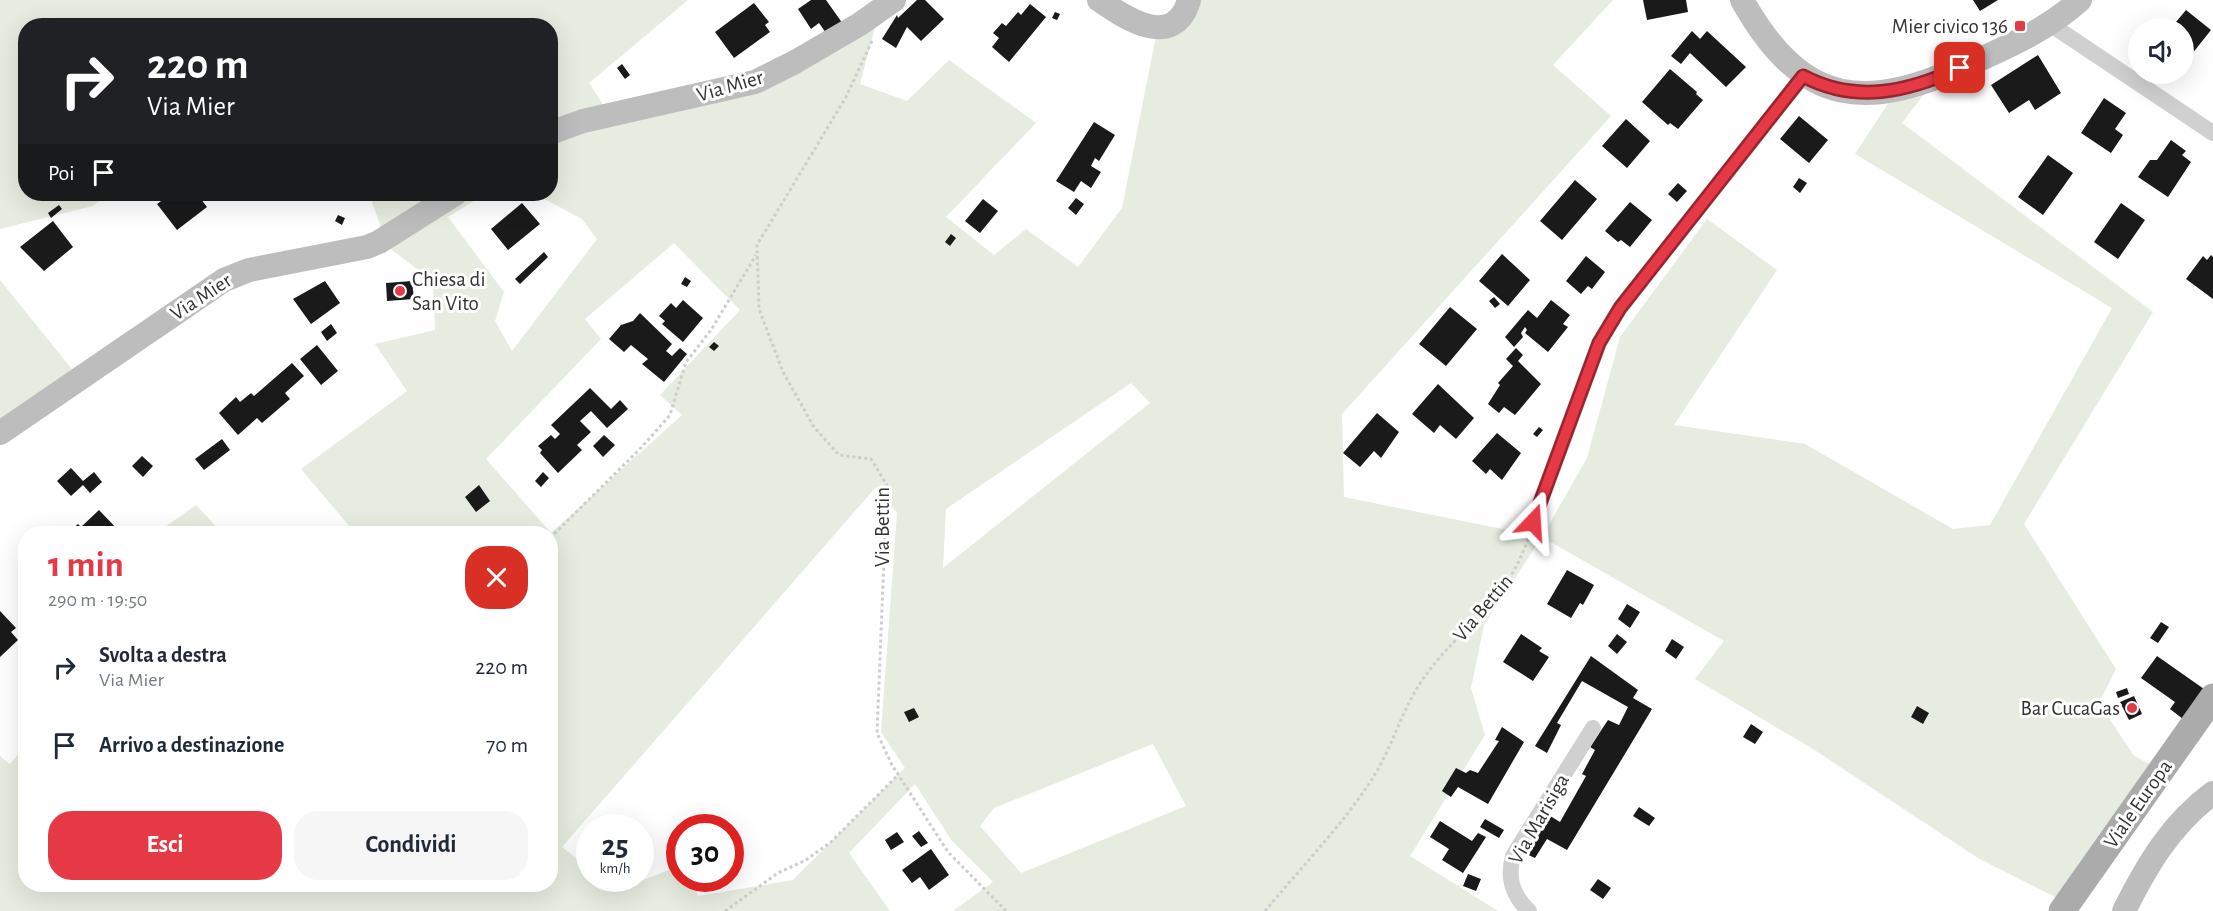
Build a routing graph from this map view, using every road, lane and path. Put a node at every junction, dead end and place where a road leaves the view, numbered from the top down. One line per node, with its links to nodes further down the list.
1 (894, 0): 9 (street, Via Mier)
2 (1099, 0): 3 (street)
3 (1189, 0)
4 (1742, 0): 8 (street)
5 (2080, 0): 6 (street)
6 (2050, 24): 8 (street); 10 (street)
7 (874, 36): 12 (path, Via Bettin)
8 (1803, 76): 14 (street)
9 (558, 130)
10 (2213, 133)
11 (444, 201): 13 (street, Via Mier)
12 (758, 253): 15 (path); 18 (path, Via Bettin)
13 (0, 433)
14 (1533, 522): 22 (path, Via Bettin)
15 (558, 530)
16 (2213, 697): 24 (main road, Viale Europa)
17 (1593, 728): 23 (street, Via Marisiga)
18 (898, 775): 20 (path); 21 (path, Via Bettin)
19 (2213, 793): 25 (street)
20 (725, 911)
21 (1006, 911)
22 (1265, 911)
23 (1529, 911)
24 (2062, 911)
25 (2124, 911)

